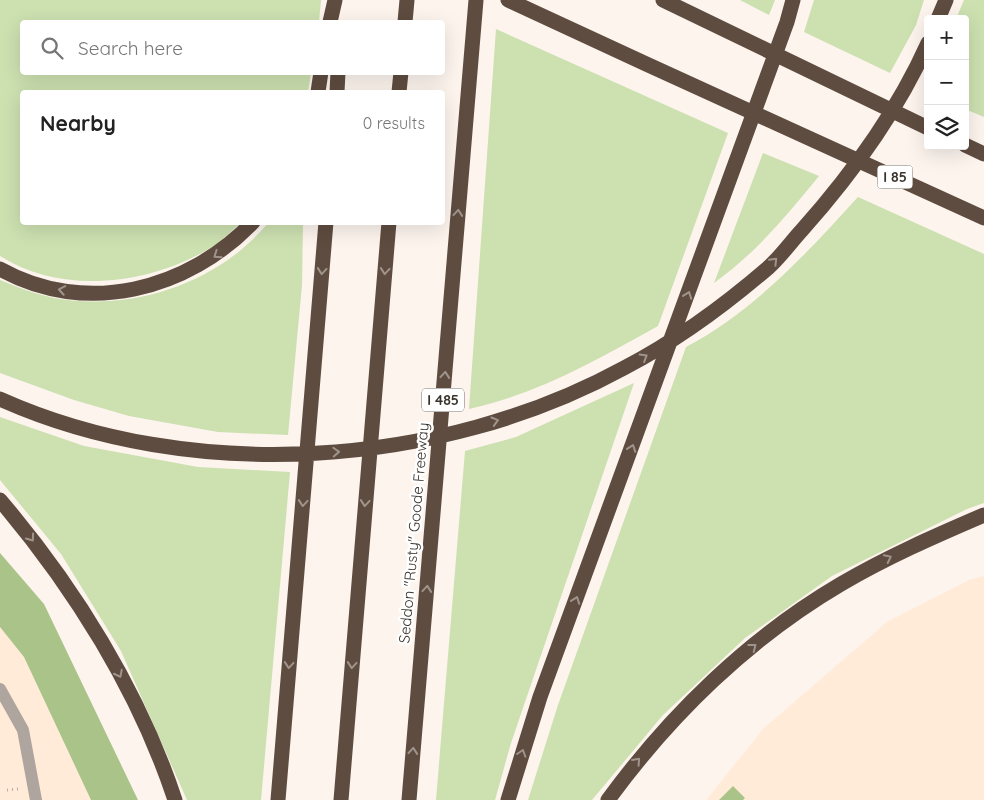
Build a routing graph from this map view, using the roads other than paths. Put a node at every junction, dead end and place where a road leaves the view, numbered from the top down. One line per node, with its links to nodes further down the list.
1 (335, 0): 10 (highway)
2 (339, 0): 11 (highway)
3 (407, 0): 12 (highway)
4 (476, 0): 36 (highway, Seddon "Rusty" Goode Freeway / I 485, one-way to 4)
5 (508, 0): 23 (highway, I 85)
6 (663, 0): 20 (highway)
7 (793, 0): 37 (highway, one-way to 7)
8 (946, 0): 9 (highway)
9 (940, 15)
10 (330, 20)
11 (339, 20)
12 (405, 20)
13 (924, 50): 28 (highway, one-way to 13)
14 (321, 75): 17 (highway)
15 (338, 75): 18 (highway)
16 (401, 75): 19 (highway)
17 (318, 90)
18 (337, 90)
19 (399, 90)
20 (924, 126)
21 (969, 148): 22 (highway)
22 (984, 154)
23 (984, 218)
24 (250, 225): 27 (highway, one-way to 27)
25 (326, 225): 34 (highway, one-way to 34)
26 (389, 225): 35 (highway, one-way to 35)
27 (0, 269)
28 (0, 399)
29 (0, 500): 33 (highway, one-way to 33)
30 (984, 515): 38 (highway, one-way to 30)
31 (0, 689): 32 (lane)
32 (36, 800)
33 (175, 800)
34 (278, 800)
35 (340, 800)
36 (409, 800)
37 (508, 800)
38 (608, 800)

